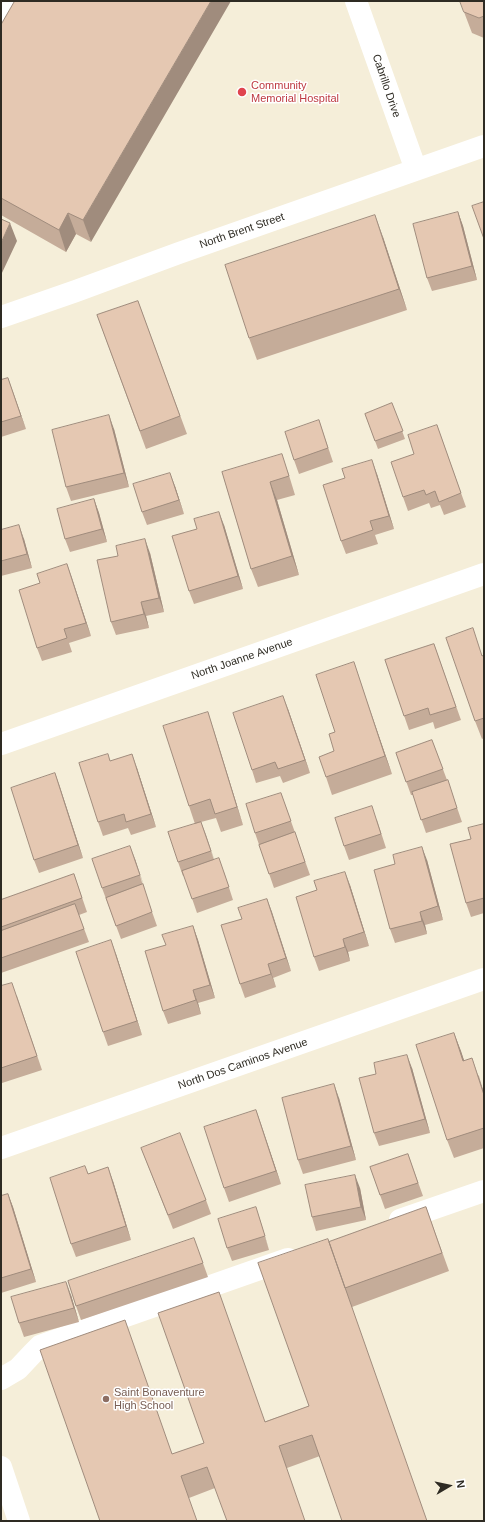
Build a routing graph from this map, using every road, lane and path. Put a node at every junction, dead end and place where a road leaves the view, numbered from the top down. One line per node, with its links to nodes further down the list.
1 (10, 1): 3 (street)
2 (356, 1): 5 (street, Cabrillo Drive)
3 (1, 16)
4 (484, 146): 5 (street, North Brent Street)
5 (416, 170): 6 (street, North Brent Street)
6 (1, 316)
7 (484, 574): 8 (street, North Joanne Avenue)
8 (1, 744)
9 (484, 979): 10 (street, North Dos Caminos Avenue)
10 (1, 1148)
11 (484, 1191): 12 (street)
12 (382, 1227)
13 (308, 1253): 14 (street)
14 (1, 1379)
15 (1, 1467): 16 (street)
16 (20, 1521)

